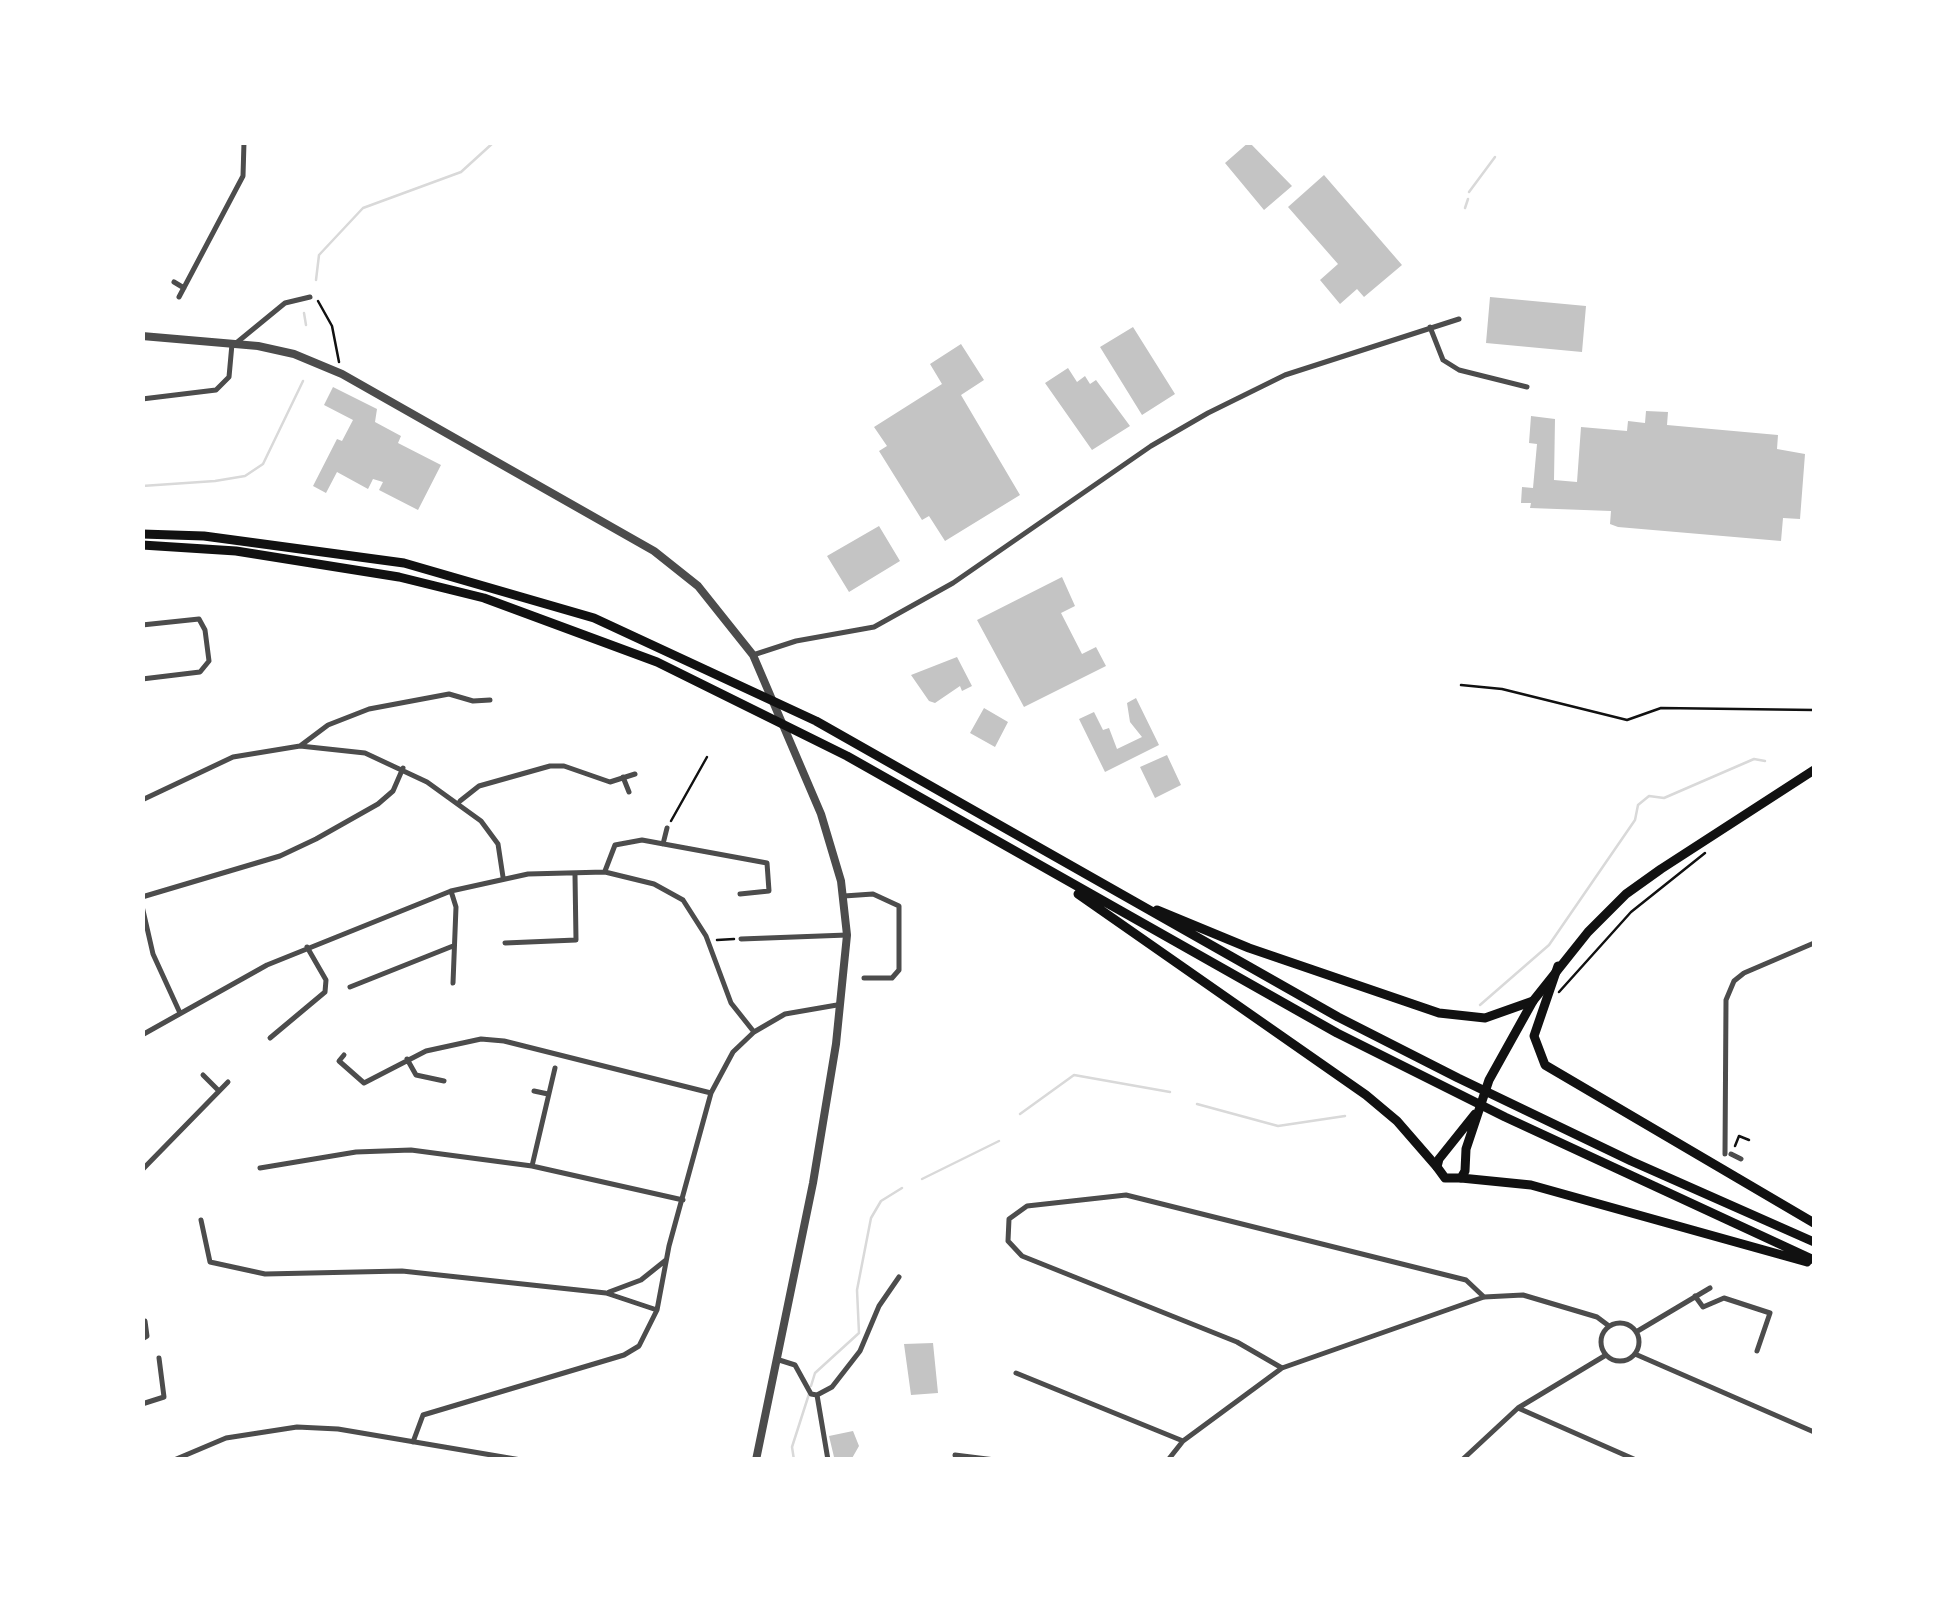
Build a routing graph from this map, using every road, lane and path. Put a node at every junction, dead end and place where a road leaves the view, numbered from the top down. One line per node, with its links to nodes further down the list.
1 (244, 142): 3 (street)
2 (174, 282): 3 (street)
3 (184, 288): 4 (street)
4 (179, 297)
5 (312, 298): 9 (street); 10 (path)
6 (1458, 319): 7 (street)
7 (1430, 328): 11 (street); 16 (street)
8 (142, 336): 9 (street)
9 (233, 344): 10 (street); 12 (street)
10 (342, 374): 16 (street)
11 (1526, 387)
12 (142, 399)
13 (142, 534): 40 (main road)
14 (142, 545): 33 (main road)
15 (142, 625): 17 (street)
16 (753, 656): 39 (street)
17 (142, 679)
18 (1461, 685): 20 (path)
19 (490, 700): 21 (street)
20 (1814, 710)
21 (300, 746): 23 (street); 28 (street)
22 (706, 756): 30 (path)
23 (403, 768): 29 (street); 41 (street)
24 (1814, 770): 50 (main road)
25 (635, 774): 26 (street)
26 (624, 777): 27 (street); 29 (street)
27 (629, 792)
28 (142, 800)
29 (458, 802): 36 (street)
30 (667, 828): 32 (street)
31 (1718, 843): 54 (path)
32 (663, 844): 34 (street); 38 (street)
33 (1037, 865): 76 (main road); 85 (main road)
34 (605, 872): 35 (street); 45 (street)
35 (575, 874): 36 (street); 46 (street)
36 (503, 878): 37 (street)
37 (451, 890): 48 (street); 49 (street)
38 (740, 894)
39 (844, 896): 43 (street); 51 (street)
40 (1122, 896): 55 (main road); 83 (main road)
41 (142, 897)
42 (142, 906): 57 (street)
43 (846, 935): 44 (street); 56 (street)
44 (741, 939): 45 (path)
45 (708, 940): 58 (street)
46 (505, 943)
47 (1814, 943): 73 (street)
48 (454, 946): 52 (street); 53 (street)
49 (307, 947): 57 (street); 60 (street)
50 (1558, 966): 55 (main road); 82 (main road)
51 (864, 978)
52 (454, 983)
53 (350, 987)
54 (1557, 995)
55 (1533, 1001): 71 (main road)
56 (837, 1005): 58 (street); 100 (street)
57 (180, 1013): 59 (street)
58 (754, 1032): 69 (street)
59 (142, 1036)
60 (270, 1038)
61 (344, 1056): 62 (street)
62 (407, 1059): 65 (street); 69 (street)
63 (555, 1068): 70 (street)
64 (203, 1075): 67 (street)
65 (444, 1081)
66 (228, 1082): 67 (street)
67 (220, 1091): 78 (street)
68 (534, 1091): 70 (street)
69 (711, 1093): 80 (street)
70 (548, 1094): 75 (street)
71 (1475, 1114): 76 (main road); 79 (main road)
72 (1749, 1140): 73 (path)
73 (1728, 1154): 74 (street)
74 (1741, 1159)
75 (532, 1166): 77 (street); 80 (street)
76 (1437, 1167): 79 (main road)
77 (260, 1168)
78 (142, 1170)
79 (1461, 1178): 85 (main road)
80 (683, 1200): 84 (street)
81 (202, 1220): 88 (street)
82 (1814, 1224)
83 (1814, 1242)
84 (666, 1260): 88 (street); 91 (street)
85 (1814, 1262)
86 (899, 1277): 103 (street)
87 (1710, 1288): 89 (street)
88 (606, 1293): 91 (street)
89 (1695, 1296): 94 (street); 96 (street)
90 (1484, 1297): 93 (street); 101 (street); 101 (street)
91 (657, 1310): 108 (street)
92 (145, 1322): 95 (street)
93 (1609, 1326): 94 (street); 98 (street)
94 (1636, 1332): 97 (street)
95 (142, 1339)
96 (1757, 1351)
97 (1635, 1354): 98 (street); 106 (street)
98 (1606, 1355): 105 (street)
99 (159, 1358): 104 (street)
100 (776, 1359): 103 (street); 112 (street)
101 (1282, 1368): 107 (street)
102 (1016, 1373): 107 (street)
103 (814, 1394): 113 (street)
104 (142, 1404)
105 (1518, 1408): 116 (street); 117 (street)
106 (1814, 1432)
107 (1183, 1441): 115 (street)
108 (413, 1442): 110 (street); 111 (street)
109 (955, 1455): 114 (street)
110 (174, 1460)
111 (521, 1460)
112 (756, 1460)
113 (828, 1460)
114 (995, 1460)
115 (1168, 1460)
116 (1462, 1460)
117 (1636, 1460)

